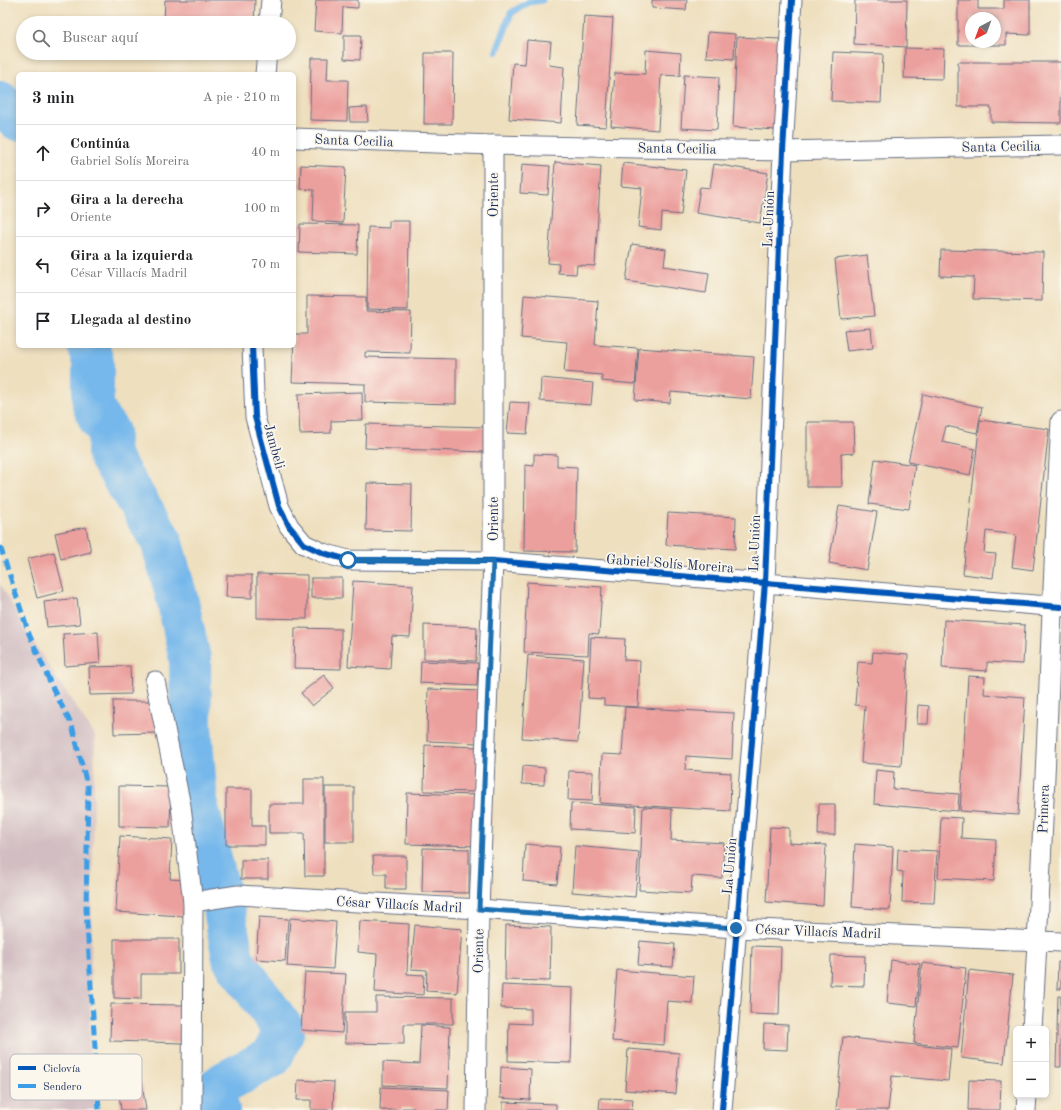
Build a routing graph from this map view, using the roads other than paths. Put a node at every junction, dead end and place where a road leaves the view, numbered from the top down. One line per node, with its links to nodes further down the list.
1 (271, 0): 3 (street)
2 (792, 0): 9 (street, La Unión)
3 (270, 16)
4 (266, 60): 5 (street)
5 (265, 72)
6 (296, 138): 7 (street, Santa Cecilia)
7 (493, 145): 9 (street, Santa Cecilia); 13 (street, Oriente)
8 (1061, 145): 9 (street, Santa Cecilia)
9 (783, 151): 14 (street, La Unión)
10 (252, 348): 12 (street, Jambeli)
11 (1061, 421): 15 (street, Primera)
12 (304, 544): 13 (street, Gabriel Solís Moreira)
13 (493, 561): 14 (street, Gabriel Solís Moreira); 18 (street, Oriente)
14 (765, 582): 15 (street, Gabriel Solís Moreira); 19 (street, La Unión)
15 (1056, 606): 20 (street, Primera)
16 (155, 681): 17 (street)
17 (201, 900): 18 (street, César Villacís Madril); 24 (street)
18 (479, 909): 19 (street, César Villacís Madril); 25 (street, Oriente)
19 (736, 928): 20 (street, César Villacís Madril); 26 (street, La Unión)
20 (1037, 940): 21 (street, César Villacís Madril); 22 (street, Primera)
21 (1061, 942)
22 (1032, 1026)
23 (1027, 1098): 27 (street)
24 (192, 1110)
25 (476, 1110)
26 (722, 1110)
27 (1026, 1110)

